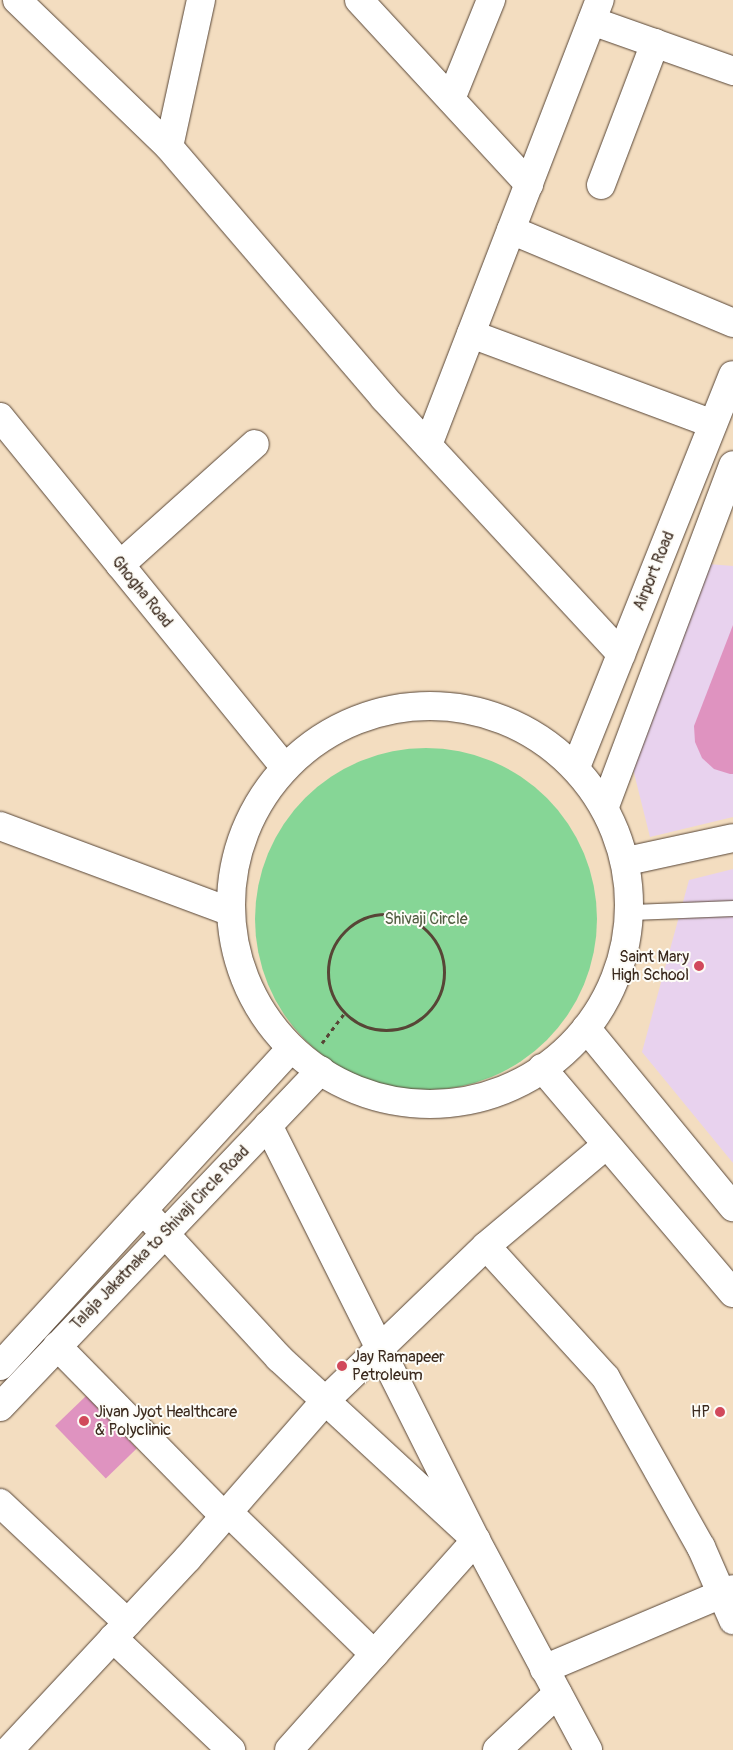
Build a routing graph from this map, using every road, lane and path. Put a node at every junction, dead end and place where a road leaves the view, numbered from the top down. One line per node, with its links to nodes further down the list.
1 (17, 0): 9 (main road)
2 (201, 0): 9 (main road)
3 (490, 0): 8 (main road)
4 (372, 6): 8 (main road)
5 (596, 10): 6 (main road); 10 (main road)
6 (655, 43): 7 (main road); 11 (main road)
7 (733, 71)
8 (451, 99): 10 (main road)
9 (169, 147): 19 (main road)
10 (529, 184): 12 (main road)
11 (601, 185)
12 (511, 230): 13 (main road); 14 (main road)
13 (733, 323)
14 (471, 334): 17 (main road); 19 (main road)
15 (733, 375): 17 (main road, Airport Road)
16 (0, 417): 22 (main road, Ghogha Road)
17 (713, 424): 20 (main road, Airport Road)
18 (255, 444): 22 (main road)
19 (428, 445): 23 (main road)
20 (701, 455): 21 (main road); 23 (main road, Airport Road)
21 (733, 466): 26 (main road)
22 (120, 565): 24 (main road, Ghogha Road)
23 (621, 654): 25 (main road, Airport Road)
24 (284, 766): 25 (main road); 31 (main road)
25 (576, 767): 26 (main road)
26 (605, 806): 29 (main road)
27 (4, 827): 31 (main road)
28 (733, 838): 29 (main road)
29 (627, 861): 32 (main road)
30 (733, 908): 32 (lane)
31 (228, 911): 35 (main road)
32 (632, 912): 34 (main road)
33 (344, 1014): 33 (path); 35 (path)
34 (586, 1028): 36 (main road); 39 (main road)
35 (306, 1061): 36 (main road); 37 (main road, Talaja Jakatnaka to Shivaji Circle Road); 40 (main road, Talaja Jakatnaka to Shivaji Circle Road)
36 (542, 1068): 38 (main road)
37 (268, 1125): 41 (main road, Talaja Jakatnaka to Shivaji Circle Road); 45 (main road)
38 (606, 1146): 42 (main road); 43 (main road)
39 (733, 1207)
40 (143, 1210): 41 (main road); 46 (main road, Talaja Jakatnaka to Shivaji Circle Road)
41 (164, 1232): 44 (main road, Talaja Jakatnaka to Shivaji Circle Road); 47 (main road)
42 (486, 1246): 45 (main road); 52 (main road)
43 (733, 1293)
44 (57, 1346): 48 (main road, Talaja Jakatnaka to Shivaji Circle Road); 50 (main road)
45 (381, 1347): 47 (main road); 51 (main road)
46 (0, 1366)
47 (324, 1401): 50 (main road); 51 (main road)
48 (0, 1407)
49 (0, 1503): 53 (main road)
50 (226, 1514): 53 (main road); 54 (main road)
51 (476, 1540): 54 (main road); 55 (main road)
52 (730, 1602): 55 (main road)
53 (120, 1631): 57 (main road); 58 (main road)
54 (374, 1654): 59 (main road)
55 (544, 1669): 56 (main road)
56 (558, 1693): 60 (main road); 61 (main road)
57 (12, 1749)
58 (231, 1750)
59 (289, 1750)
60 (498, 1750)
61 (588, 1750)

